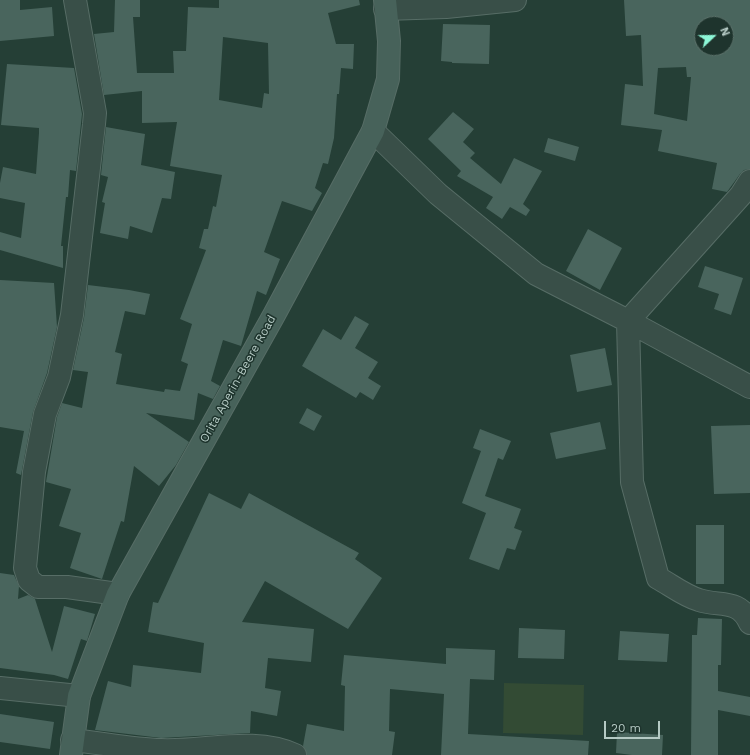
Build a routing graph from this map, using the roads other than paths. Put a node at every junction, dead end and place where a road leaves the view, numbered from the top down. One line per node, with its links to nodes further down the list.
1 (75, 0): 8 (street)
2 (515, 0): 3 (street)
3 (385, 4): 4 (main road, Orita Aperin-Beere Road)
4 (373, 131): 6 (street); 8 (main road, Orita Aperin-Beere Road)
5 (750, 181): 6 (street)
6 (628, 321): 7 (street); 9 (street)
7 (750, 387)
8 (118, 594): 11 (main road, Orita Aperin-Beere Road)
9 (750, 622)
10 (0, 688): 11 (street)
11 (79, 696): 12 (main road, Orita Aperin-Beere Road)
12 (72, 747): 13 (street)
13 (295, 755)

